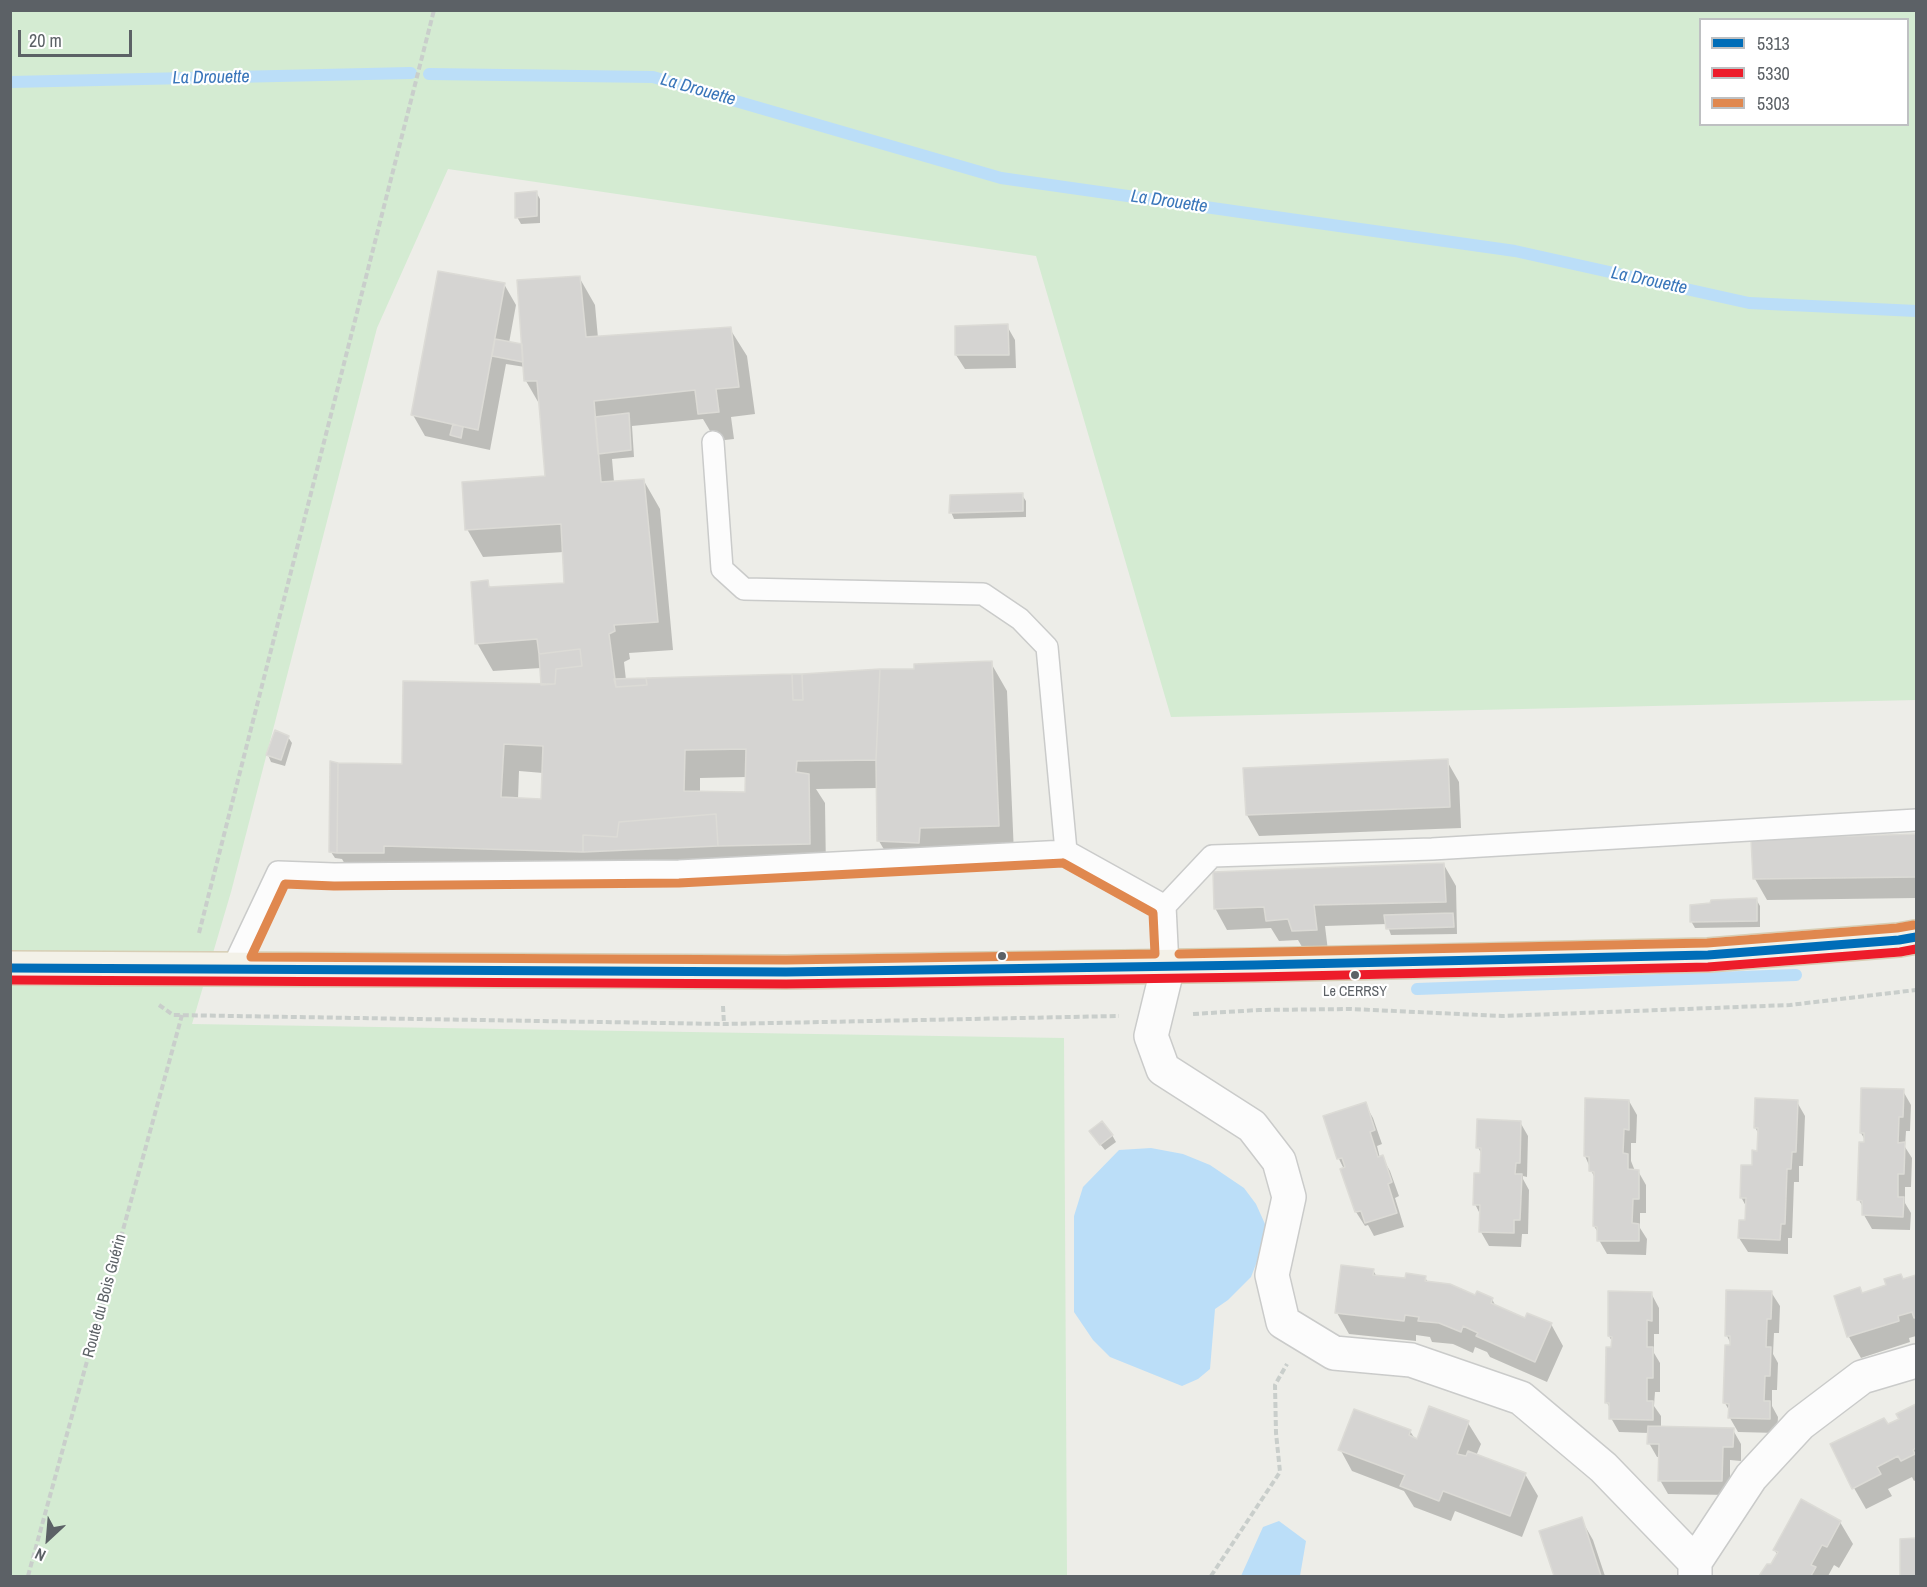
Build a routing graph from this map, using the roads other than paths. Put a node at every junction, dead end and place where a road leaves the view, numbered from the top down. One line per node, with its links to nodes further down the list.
1 (713, 442): 3 (lane)
2 (1917, 820): 4 (lane)
3 (1066, 851): 4 (lane); 8 (lane)
4 (1165, 906): 6 (lane)
5 (1917, 937): 6 (main road)
6 (1168, 966): 8 (main road); 10 (street)
7 (10, 968): 8 (main road)
8 (232, 969)
9 (1917, 1361): 10 (street)
10 (1695, 1569)

